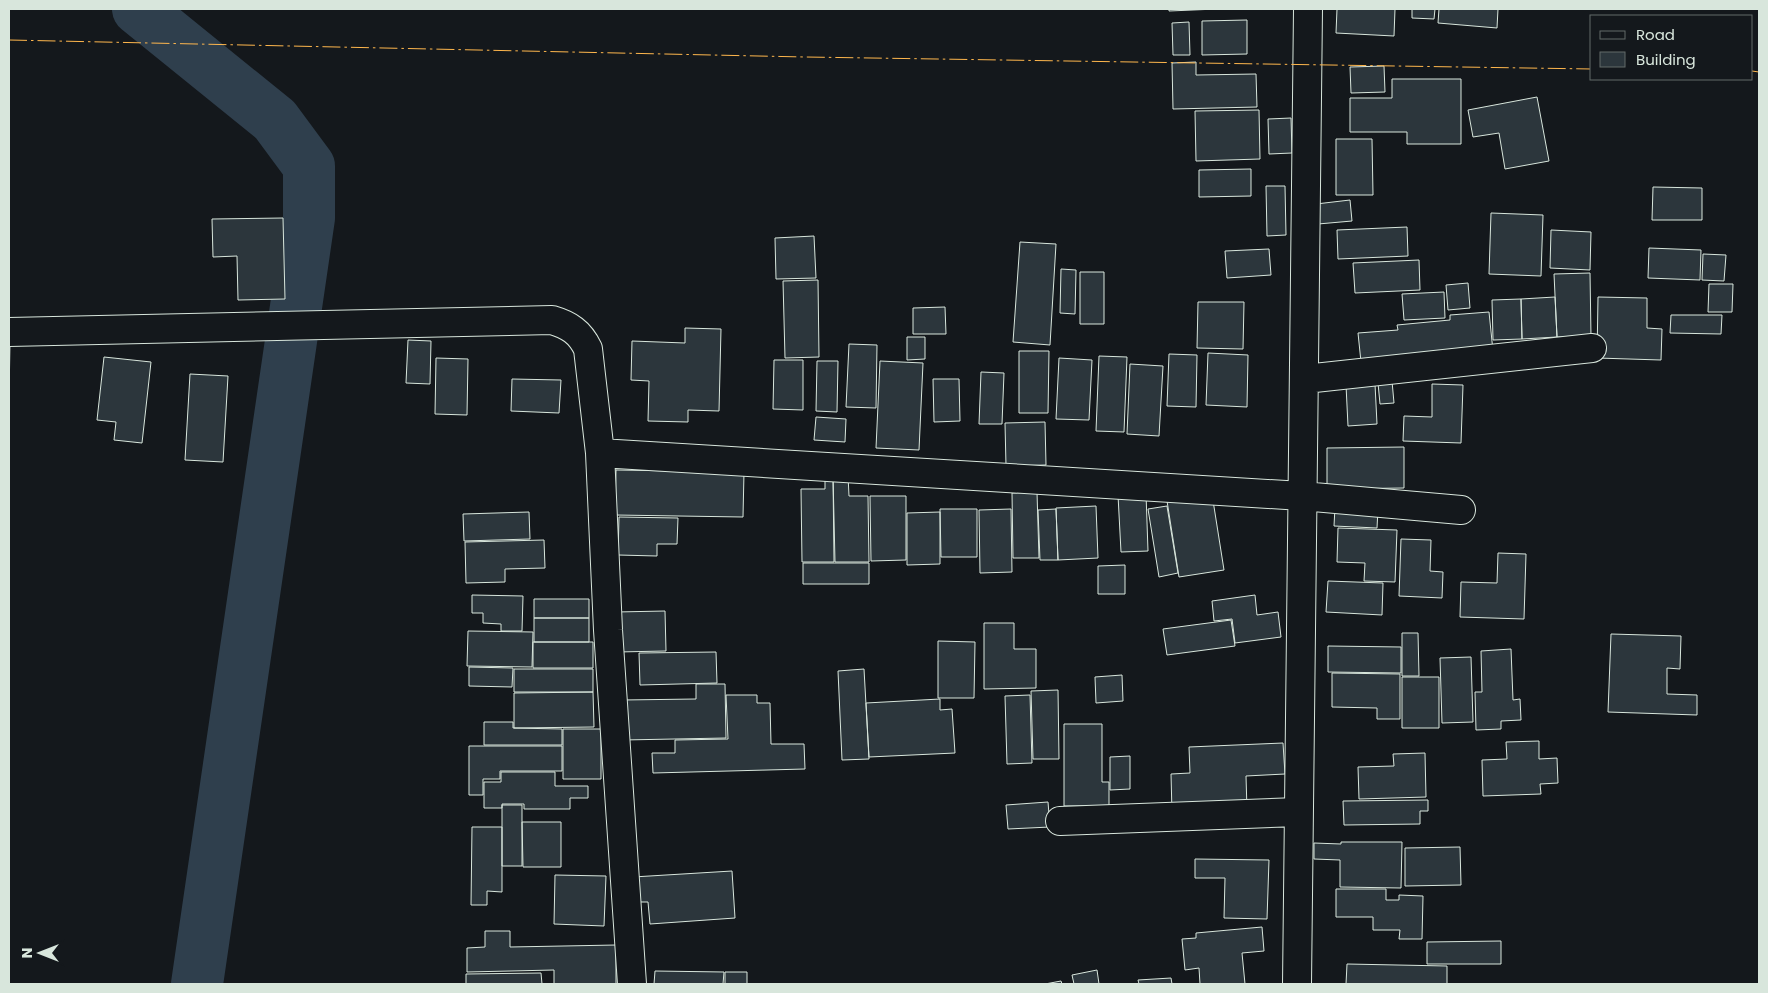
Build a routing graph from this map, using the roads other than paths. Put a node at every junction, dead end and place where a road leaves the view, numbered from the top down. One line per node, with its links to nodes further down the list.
1 (1308, 9): 4 (street)
2 (9, 332): 5 (street)
3 (1592, 348): 4 (street)
4 (1305, 379): 6 (street)
5 (600, 453): 6 (street); 10 (street)
6 (1302, 496): 7 (street); 8 (street)
7 (1461, 510)
8 (1298, 812): 9 (street); 11 (street)
9 (1060, 821)
10 (632, 984)
11 (1297, 984)

